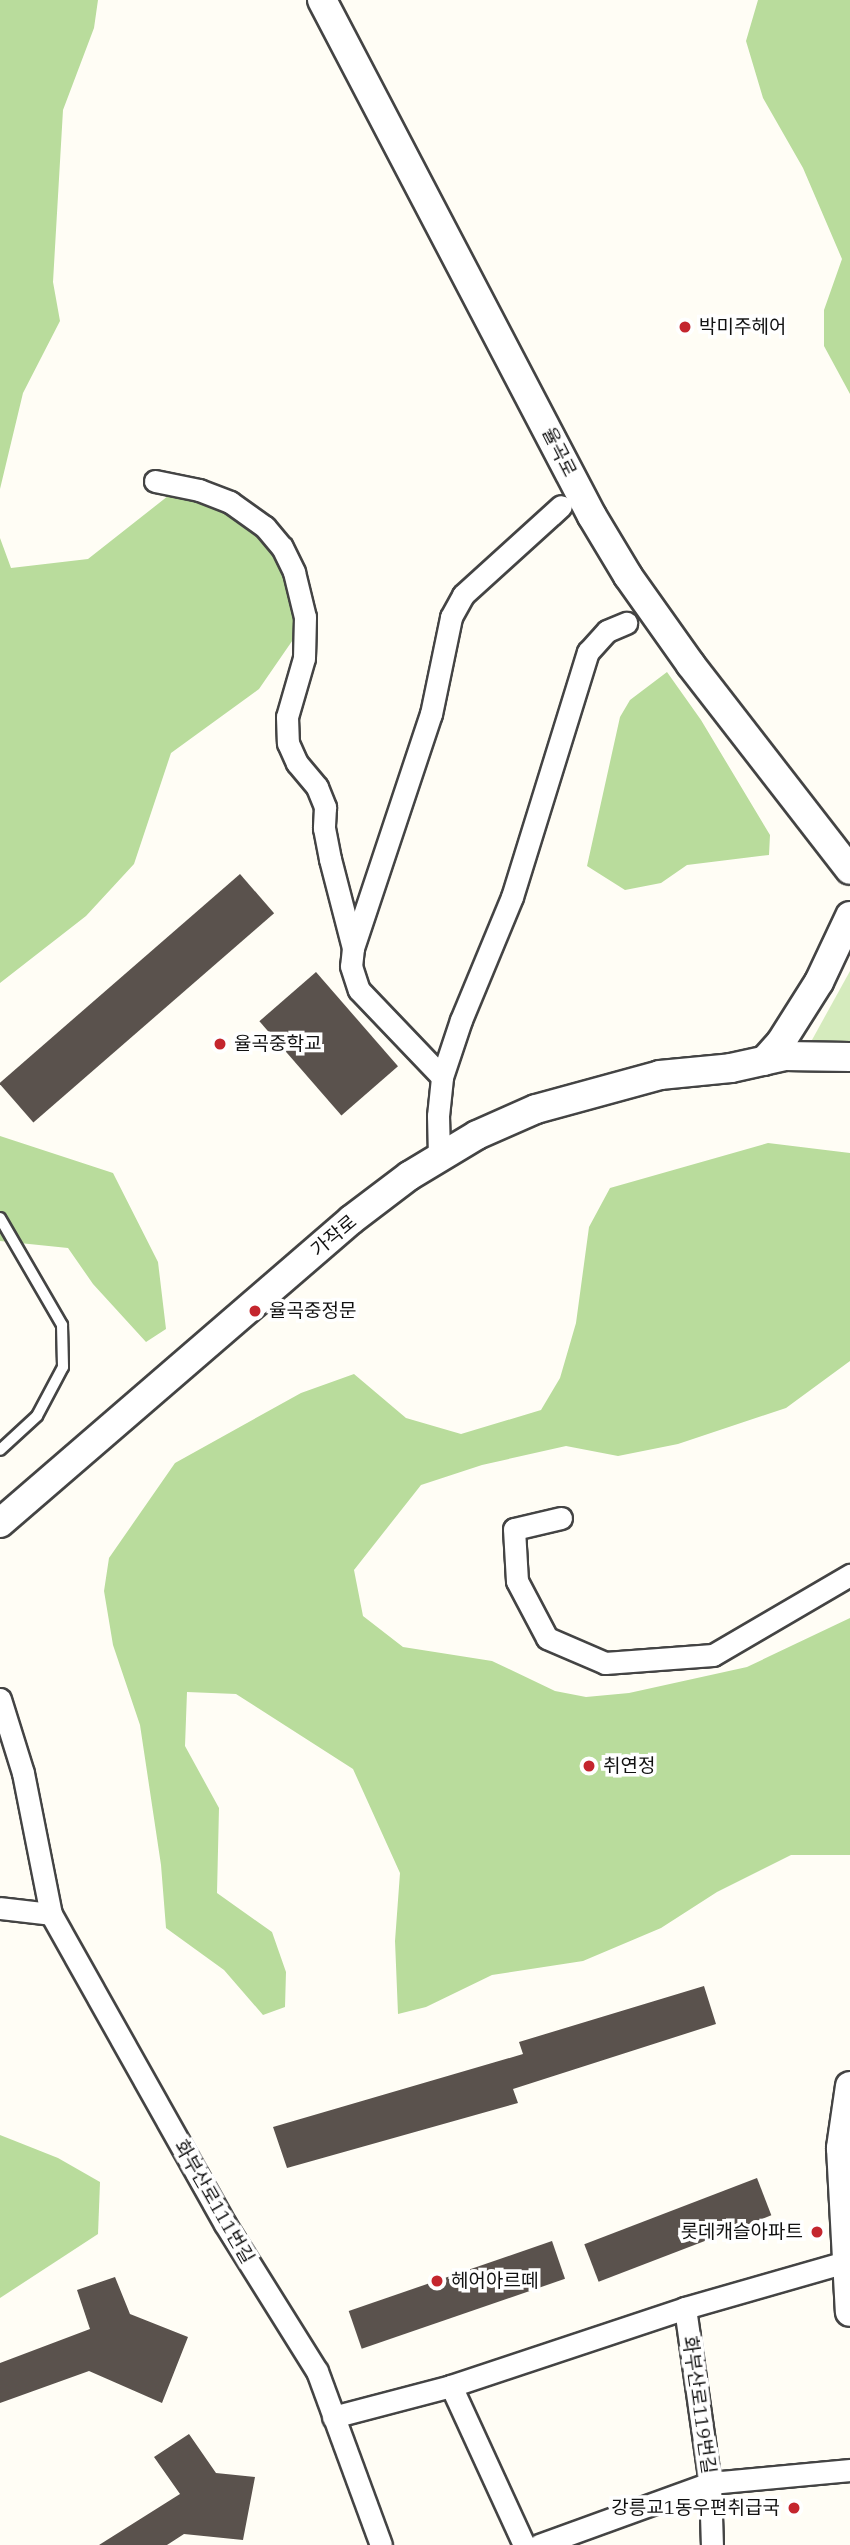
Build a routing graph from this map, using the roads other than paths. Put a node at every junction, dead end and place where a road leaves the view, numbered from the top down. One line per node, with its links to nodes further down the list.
1 (322, 0): 5 (street, 율곡로)
2 (155, 481): 7 (street)
3 (561, 506): 7 (street)
4 (626, 623): 12 (street)
5 (850, 870)
6 (850, 916): 9 (street)
7 (353, 948): 12 (street)
8 (850, 1057): 9 (street, 가작로)
9 (764, 1061): 10 (street, 가작로)
10 (732, 1068): 11 (street, 가작로); 13 (street, 가작로)
11 (850, 1074)
12 (442, 1077): 13 (street)
13 (439, 1156): 17 (street, 가작로)
14 (0, 1219): 15 (lane)
15 (0, 1450)
16 (561, 1518): 18 (street)
17 (0, 1523)
18 (850, 1575)
19 (0, 1699): 21 (street, 화부산로111번길)
20 (0, 1908): 21 (street)
21 (51, 1914): 27 (street, 화부산로111번길)
22 (850, 2086): 23 (street)
23 (848, 2262): 24 (street); 25 (street)
24 (685, 2308): 26 (street); 29 (street, 화부산로119번길)
25 (850, 2312)
26 (452, 2386): 27 (street); 31 (street)
27 (333, 2417): 30 (street, 화부산로111번길)
28 (850, 2470): 29 (street)
29 (710, 2483): 32 (street); 33 (street, 화부산로119번길)
30 (381, 2545)
31 (524, 2545)
32 (539, 2545)
33 (712, 2545)

